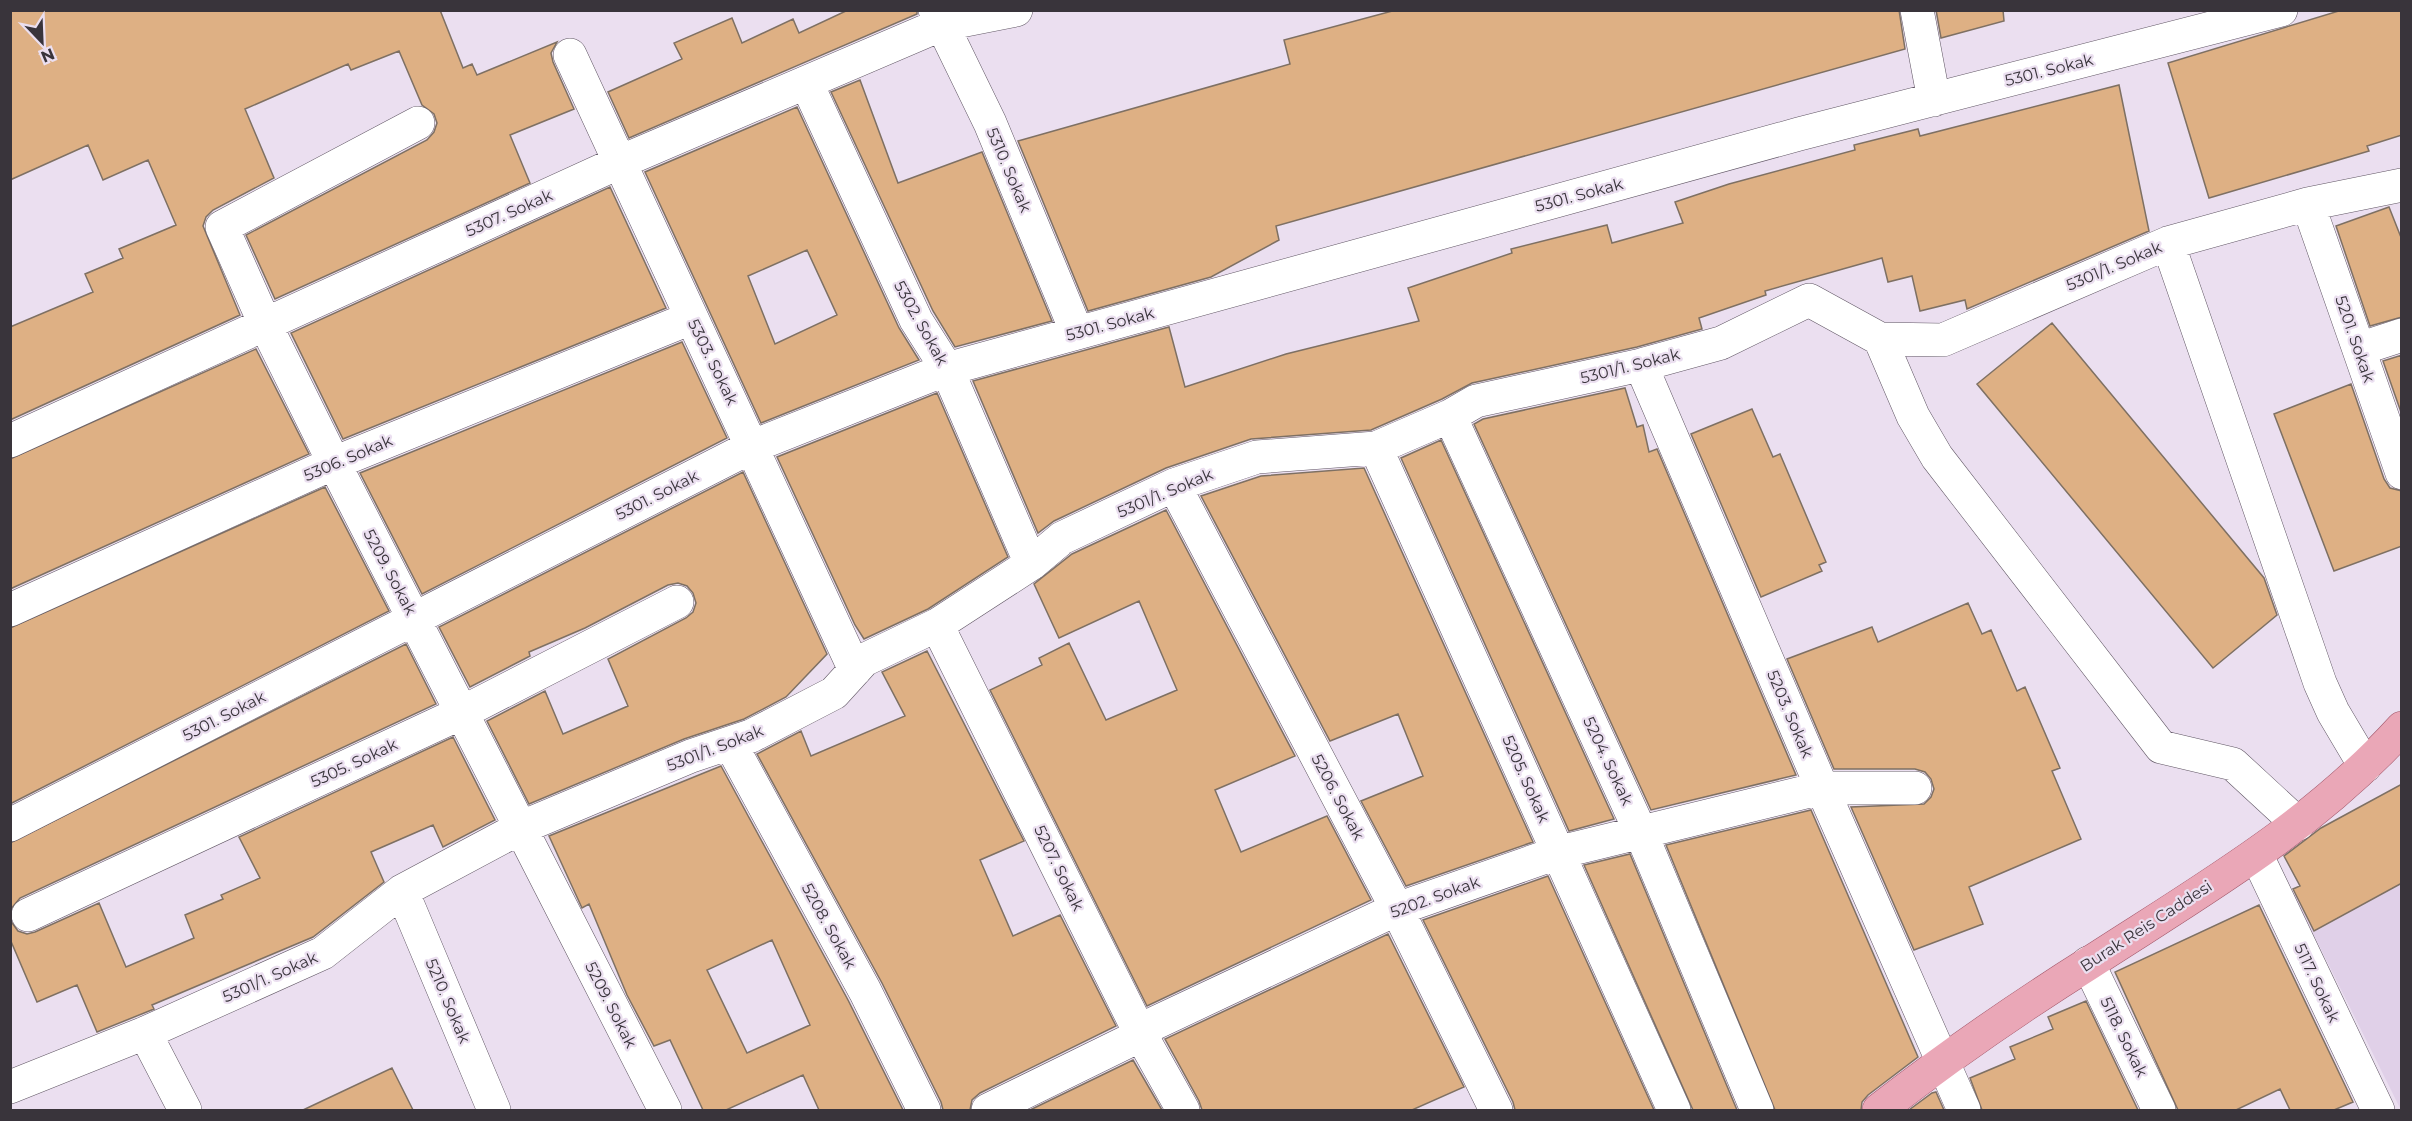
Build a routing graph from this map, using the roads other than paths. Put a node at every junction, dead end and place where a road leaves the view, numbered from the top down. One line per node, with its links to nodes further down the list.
1 (1016, 10): 4 (street, 5307. Sokak)
2 (1917, 10): 7 (street)
3 (2281, 10): 7 (street, 5301. Sokak)
4 (938, 18): 6 (street, 5307. Sokak); 15 (street, 5310. Sokak)
5 (570, 55): 9 (street, 5303. Sokak)
6 (807, 84): 9 (street, 5307. Sokak); 20 (street, 5302. Sokak)
7 (1934, 100): 15 (street, 5301. Sokak)
8 (418, 123): 14 (street, 5209. Sokak)
9 (620, 162): 13 (street, 5303. Sokak); 14 (street, 5307. Sokak)
10 (2402, 185): 11 (street, 5301/1. Sokak)
11 (2308, 204): 12 (street, 5301/1. Sokak); 18 (street, 5201. Sokak)
12 (2168, 243): 17 (street, 5301/1. Sokak); 37 (street)
13 (691, 318): 23 (street, 5303. Sokak); 25 (street, 5306. Sokak)
14 (265, 324): 22 (street, 5307. Sokak); 25 (street, 5209. Sokak)
15 (1077, 333): 20 (street, 5301. Sokak)
16 (2402, 335): 18 (street)
17 (1880, 339): 19 (street, 5301/1. Sokak); 40 (street)
18 (2359, 349): 26 (street, 5201. Sokak)
19 (1641, 365): 21 (street, 5301/1. Sokak); 38 (street, 5203. Sokak)
20 (947, 369): 23 (street, 5301. Sokak); 28 (street, 5302. Sokak)
21 (1450, 416): 24 (street, 5301/1. Sokak); 43 (street, 5204. Sokak)
22 (10, 441)
23 (753, 446): 31 (street, 5301. Sokak); 33 (street, 5303. Sokak)
24 (1376, 448): 27 (street, 5301/1. Sokak); 44 (street, 5205. Sokak)
25 (334, 463): 30 (street, 5306. Sokak); 31 (street, 5209. Sokak)
26 (2402, 473)
27 (1174, 485): 28 (street, 5301/1. Sokak); 47 (street, 5206. Sokak)
28 (1032, 564): 32 (street, 5301/1. Sokak)
29 (677, 602): 34 (street, 5305. Sokak)
30 (10, 610)
31 (415, 618): 34 (street, 5209. Sokak); 41 (street, 5301. Sokak)
32 (937, 625): 33 (street, 5301/1. Sokak); 51 (street, 5207. Sokak)
33 (855, 670): 36 (street, 5301/1. Sokak)
34 (461, 713): 42 (street, 5209. Sokak); 48 (street, 5305. Sokak)
35 (2402, 728): 37 (main road, Burak Reis Caddesi)
36 (730, 743): 42 (street, 5301/1. Sokak); 57 (street, 5208. Sokak)
37 (2365, 766): 40 (main road, Burak Reis Caddesi)
38 (1822, 788): 39 (street, 5202. Sokak); 43 (street, 5202. Sokak); 52 (street, 5203. Sokak)
39 (1915, 788)
40 (2298, 824): 45 (main road, Burak Reis Caddesi)
41 (10, 825)
42 (520, 828): 46 (street, 5301/1. Sokak); 56 (street, 5209. Sokak)
43 (1641, 833): 44 (street, 5202. Sokak); 62 (street, 5204. Sokak)
44 (1560, 852): 47 (street, 5202. Sokak); 61 (street, 5205. Sokak)
45 (2257, 856): 49 (main road, Burak Reis Caddesi); 66 (street, 5117. Sokak)
46 (402, 891): 50 (street, 5301/1. Sokak); 55 (street, 5210. Sokak)
47 (1397, 909): 51 (street, 5202. Sokak); 60 (street, 5206. Sokak)
48 (28, 915)
49 (2088, 963): 52 (main road, Burak Reis Caddesi); 65 (street, 5118. Sokak)
50 (145, 1032): 53 (street, 5301/1. Sokak); 54 (street)
51 (1141, 1035): 58 (street, 5202. Sokak); 59 (street, 5207. Sokak)
52 (1943, 1060): 63 (main road, Burak Reis Caddesi); 64 (street, 5203. Sokak)
53 (10, 1088)
54 (185, 1110)
55 (494, 1110)
56 (665, 1110)
57 (924, 1110)
58 (988, 1110)
59 (1183, 1110)
60 (1496, 1110)
61 (1674, 1110)
62 (1757, 1110)
63 (1879, 1110)
64 (1964, 1110)
65 (2159, 1110)
66 (2378, 1110)

